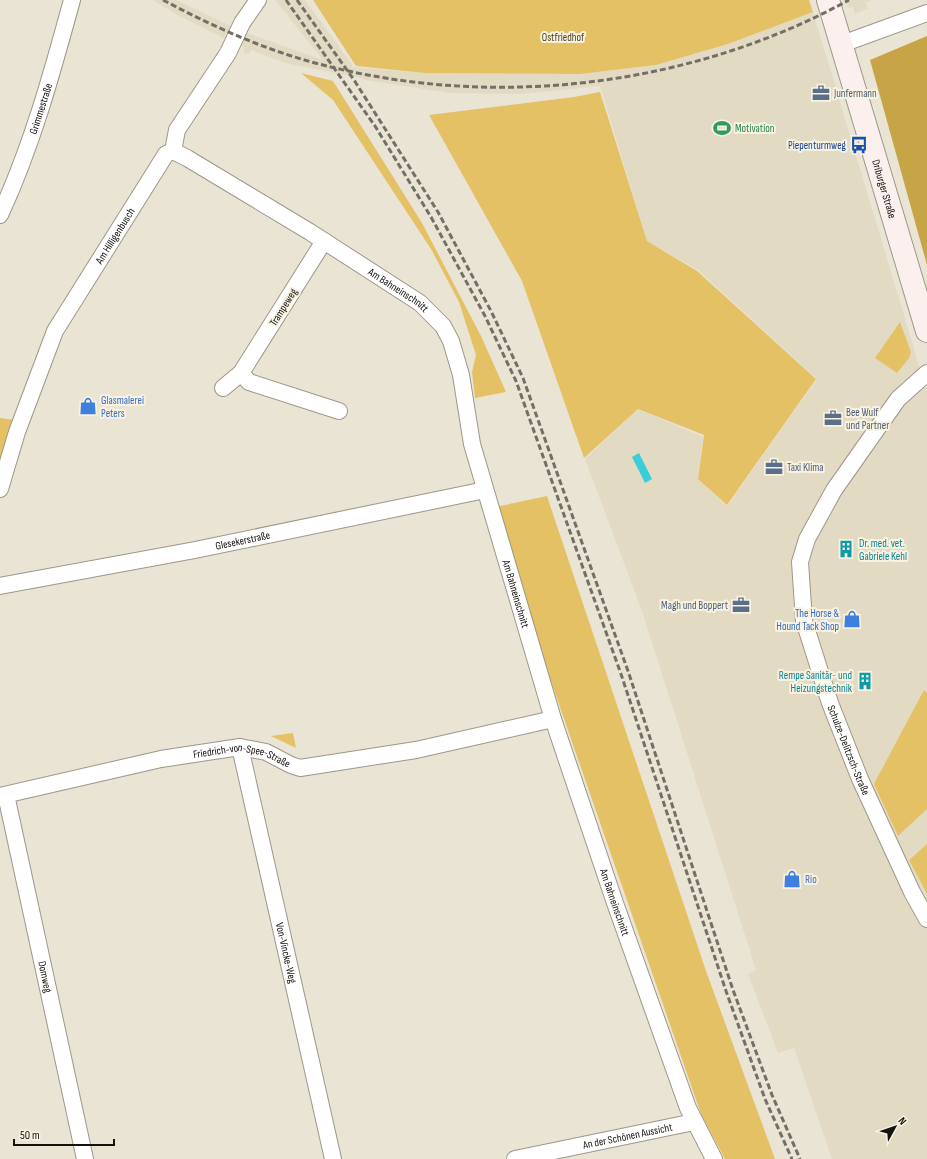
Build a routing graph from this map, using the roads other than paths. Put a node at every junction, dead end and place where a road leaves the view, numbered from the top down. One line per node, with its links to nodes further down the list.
1 (72, 0): 7 (street, Grimmestraße)
2 (258, 0): 6 (street)
3 (828, 0): 5 (main road, Driburger Straße)
4 (927, 13): 5 (street)
5 (842, 44): 9 (main road, Driburger Straße)
6 (173, 151): 8 (street, Am Bahneinschnitt); 14 (street, Am Hilligenbusch)
7 (0, 215)
8 (324, 241): 10 (street, Trampeweg); 15 (street, Am Bahneinschnitt)
9 (927, 330)
10 (241, 373): 12 (street, Trampeweg); 13 (street)
11 (927, 373): 20 (street, Schulze-Delitzsch-Straße)
12 (223, 388)
13 (338, 410)
14 (0, 489)
15 (485, 490): 16 (street, Glesekerstraße); 17 (street, Am Bahneinschnitt)
16 (0, 586)
17 (553, 719): 18 (street, Friedrich-von-Spee-Straße); 21 (street, Am Bahneinschnitt)
18 (240, 748): 19 (street, Friedrich-von-Spee-Straße); 24 (street, Von-Vincke-Weg)
19 (3, 795): 23 (street, Domweg)
20 (927, 919)
21 (694, 1122): 22 (street, An der Schönen Aussicht); 26 (street, Am Bahneinschnitt)
22 (570, 1154): 25 (street, An der Schönen Aussicht)
23 (85, 1159)
24 (333, 1159)
25 (515, 1159)
26 (714, 1159)

